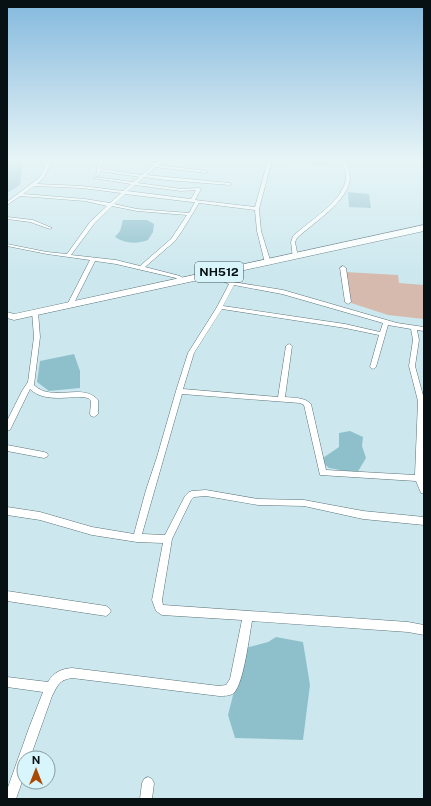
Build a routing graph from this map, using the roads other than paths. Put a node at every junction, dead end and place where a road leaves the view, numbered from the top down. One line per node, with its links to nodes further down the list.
1 (16, 198): 9 (street)
2 (54, 198): 10 (street)
3 (118, 198): 10 (street)
4 (164, 198): 8 (street)
5 (195, 198): 8 (street)
6 (260, 198): 11 (street)
7 (338, 198): 18 (street)
8 (194, 201): 11 (street); 12 (street)
9 (7, 204)
10 (110, 205): 12 (street); 17 (street)
11 (257, 209): 20 (street)
12 (190, 214): 21 (street)
13 (7, 218): 14 (street)
14 (50, 228)
15 (424, 228): 18 (highway, NH512)
16 (7, 245): 17 (street)
17 (68, 256): 19 (street)
18 (295, 257): 20 (highway, NH512)
19 (93, 259): 21 (street); 27 (street)
20 (268, 263): 23 (highway, NH512)
21 (141, 268): 24 (street)
22 (343, 268): 26 (street)
23 (211, 274): 24 (highway, NH512); 25 (street)
24 (182, 280): 27 (highway, NH512)
25 (232, 283): 28 (street); 31 (street)
26 (348, 302)
27 (70, 305): 29 (highway, NH512)
28 (220, 306): 34 (street); 38 (street)
29 (35, 312): 30 (highway, NH512); 37 (street)
30 (7, 315)
31 (386, 322): 32 (street); 34 (street)
32 (414, 328): 33 (street); 39 (street)
33 (424, 329)
34 (382, 334): 36 (street)
35 (289, 346): 40 (street)
36 (373, 367)
37 (31, 383): 41 (street); 42 (street)
38 (179, 391): 40 (street); 49 (street)
39 (422, 396): 45 (street)
40 (281, 398): 45 (street)
41 (94, 414)
42 (7, 428)
43 (7, 448): 44 (street)
44 (44, 455)
45 (419, 478): 46 (street)
46 (424, 491)
47 (7, 511): 49 (street)
48 (424, 522): 50 (street)
49 (136, 538): 50 (street)
50 (168, 539): 53 (street)
51 (7, 596): 52 (street)
52 (106, 611)
53 (248, 616): 54 (street); 56 (street)
54 (424, 630)
55 (7, 682): 56 (street)
56 (50, 688): 57 (street)
57 (27, 750)
58 (16, 782): 60 (street)
59 (148, 783): 61 (street)
60 (10, 799)
61 (146, 799)

